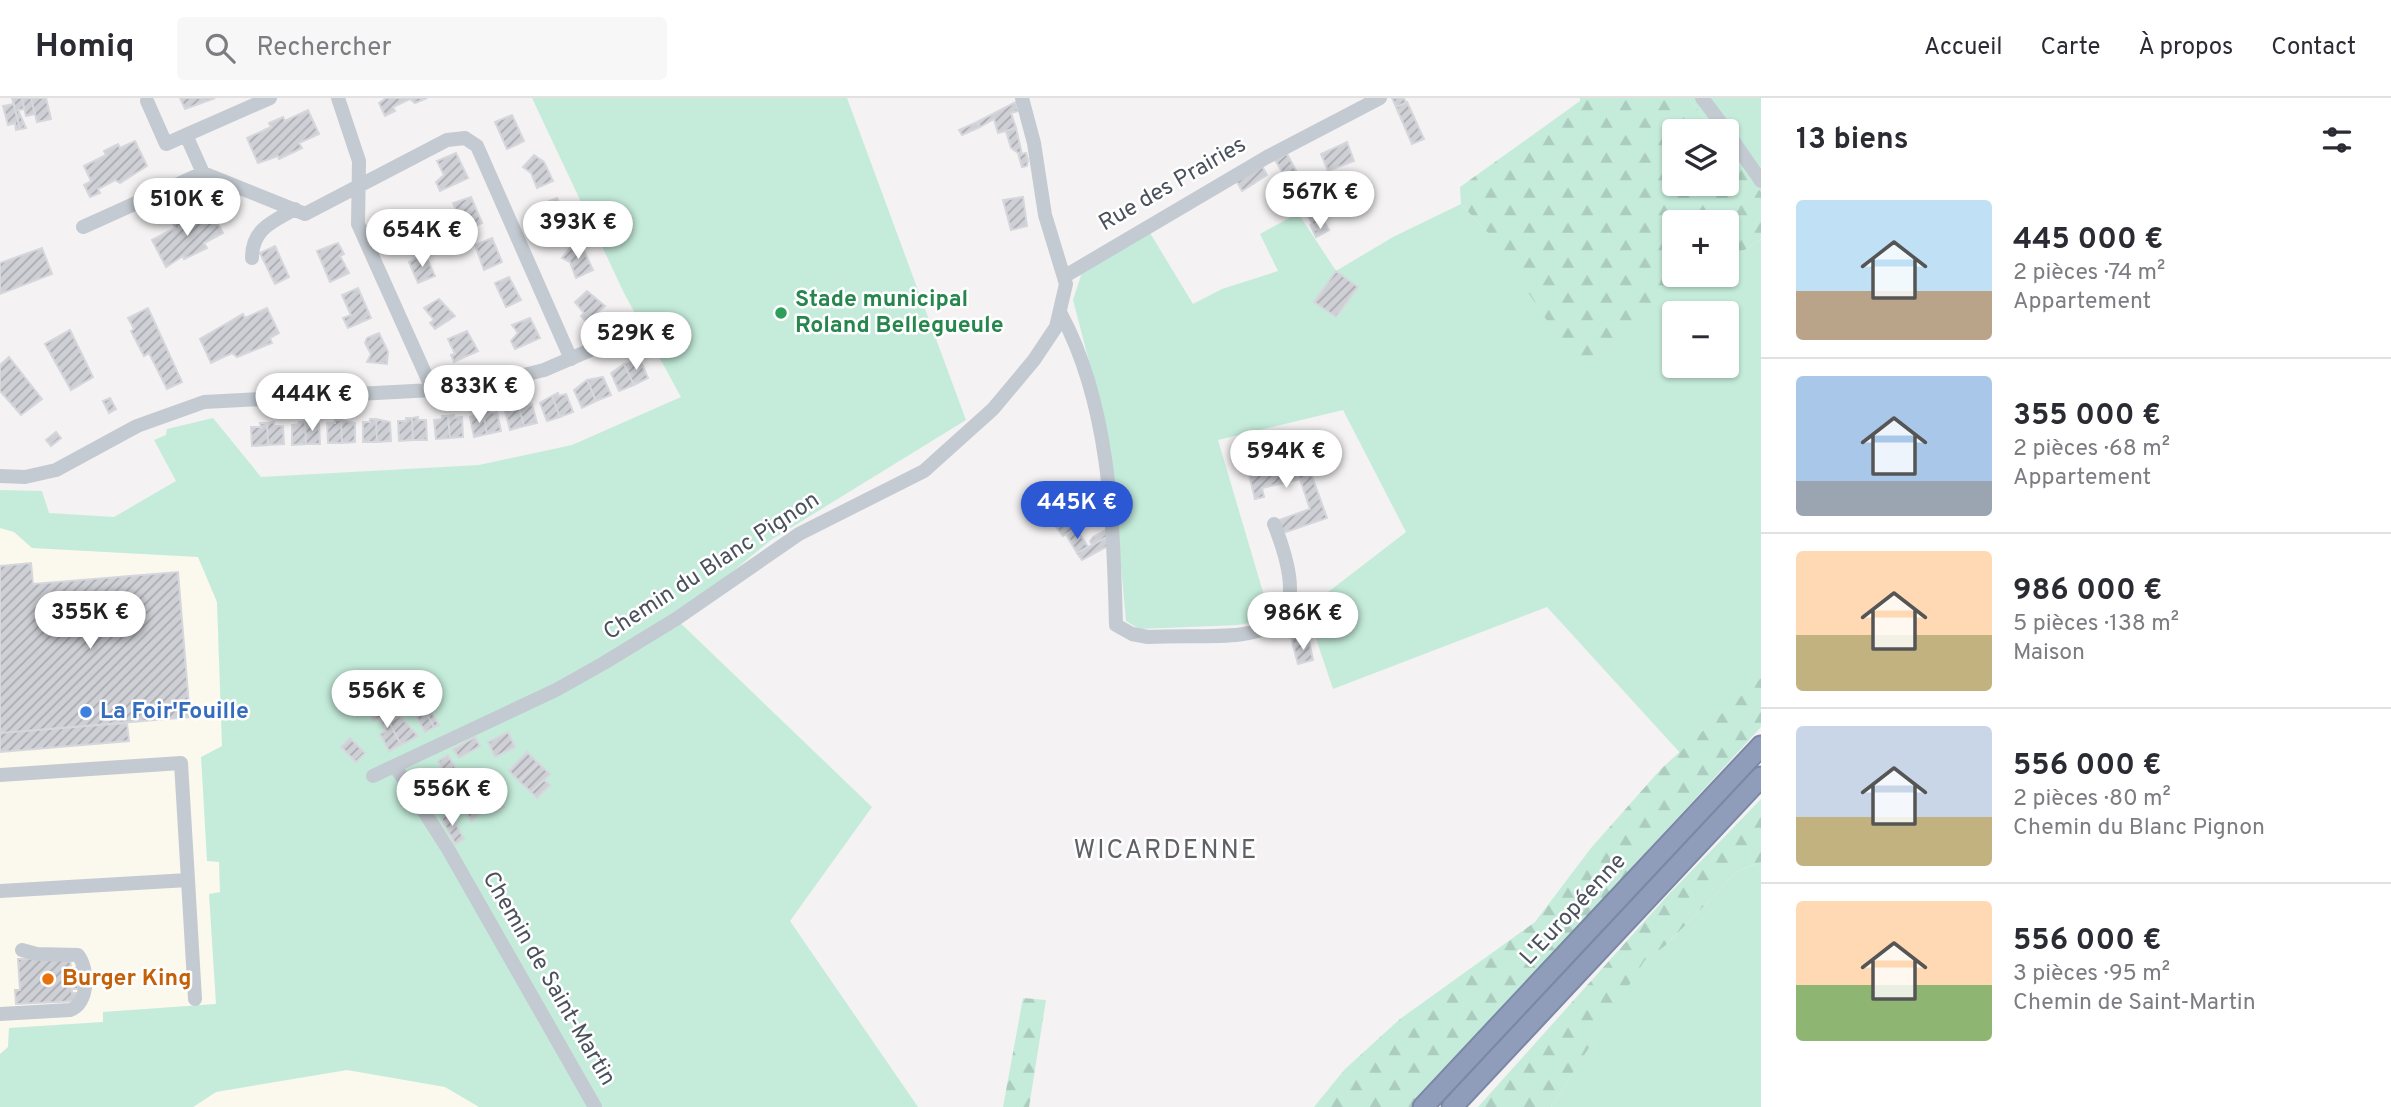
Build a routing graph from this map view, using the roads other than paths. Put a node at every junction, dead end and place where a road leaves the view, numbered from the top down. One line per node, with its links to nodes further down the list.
1 (270, 98): 8 (street)
2 (338, 98): 12 (street)
3 (1022, 98): 16 (street)
4 (1380, 98): 16 (street, Rue des Prairies)
5 (1702, 98): 7 (street)
6 (147, 101): 8 (street)
7 (1717, 119)
8 (186, 135): 10 (street)
9 (1739, 149): 11 (street)
10 (202, 173): 13 (street); 14 (street)
11 (1761, 181)
12 (359, 186): 13 (street); 19 (street); 20 (street)
13 (295, 209): 15 (street)
14 (82, 227)
15 (252, 258)
16 (1065, 276): 17 (street)
17 (1061, 314): 22 (street); 24 (street, Chemin du Blanc Pignon)
18 (638, 330): 19 (street)
19 (571, 359): 20 (street)
20 (433, 391): 21 (street)
21 (0, 476)
22 (1274, 524)
23 (1761, 746): 34 (highway, L'Européenne)
24 (394, 766): 26 (street, Chemin du Blanc Pignon); 33 (street, Chemin de Saint-Martin)
25 (0, 775): 28 (street)
26 (373, 776)
27 (1761, 777): 35 (highway, L'Européenne)
28 (188, 880): 29 (street); 31 (street)
29 (0, 891)
30 (22, 950): 32 (street)
31 (195, 999)
32 (0, 1014)
33 (595, 1107)
34 (1423, 1107)
35 (1452, 1107)

